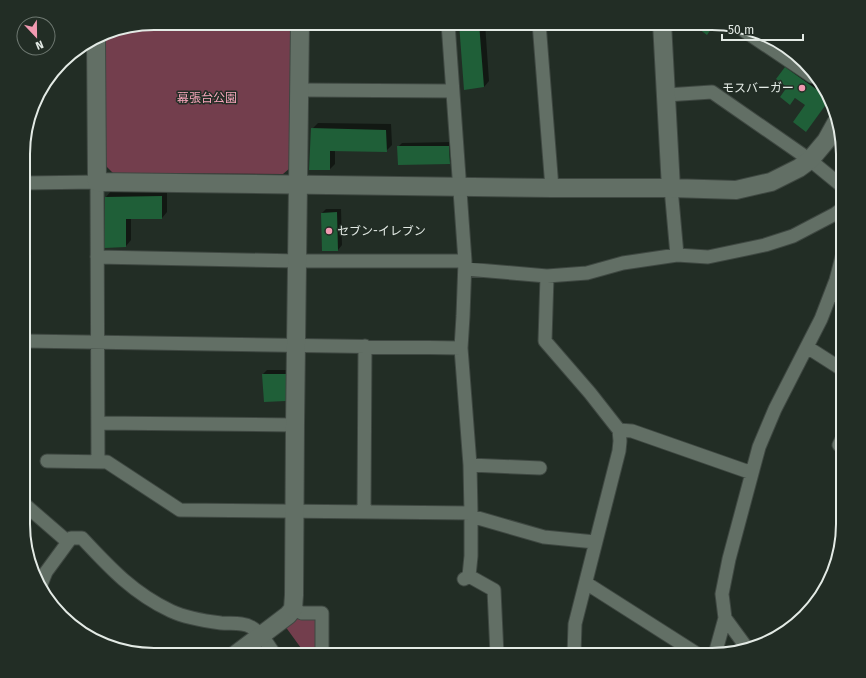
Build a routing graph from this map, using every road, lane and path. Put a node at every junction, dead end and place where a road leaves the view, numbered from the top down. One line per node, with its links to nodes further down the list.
1 (300, 30): 8 (street)
2 (448, 30): 9 (street)
3 (540, 30): 18 (street)
4 (662, 30): 10 (street)
5 (766, 42): 7 (street)
6 (96, 45): 14 (street)
7 (795, 62)
8 (300, 90): 9 (street); 16 (street)
9 (452, 91): 17 (street)
10 (666, 95): 12 (street); 19 (street)
11 (834, 128): 12 (street)
12 (810, 160): 13 (street); 19 (street)
13 (836, 181)
14 (97, 182): 15 (street); 16 (street); 22 (street)
15 (30, 183)
16 (299, 185): 17 (street); 23 (street)
17 (461, 187): 18 (street); 24 (street)
18 (552, 188): 19 (street)
19 (671, 188): 21 (street)
20 (836, 213): 21 (street)
21 (677, 255): 25 (street)
22 (97, 257): 23 (street); 30 (street)
23 (298, 260): 24 (street); 31 (street)
24 (465, 265): 25 (street); 34 (street)
25 (547, 276): 38 (street)
26 (836, 277): 27 (street)
27 (832, 291): 28 (street); 33 (street)
28 (836, 294)
29 (30, 341): 30 (street)
30 (98, 342): 31 (street); 36 (street)
31 (296, 345): 32 (street); 37 (street)
32 (365, 346): 34 (street); 46 (street)
33 (807, 347): 35 (street); 43 (street)
34 (461, 348): 41 (street)
35 (836, 366)
36 (98, 423): 37 (street); 40 (street)
37 (295, 425): 45 (street)
38 (619, 430): 43 (street); 49 (street)
39 (47, 461): 40 (street)
40 (98, 462): 45 (street)
41 (470, 465): 42 (street); 47 (street)
42 (540, 468)
43 (752, 473): 53 (street)
44 (30, 509): 48 (street)
45 (294, 510): 46 (street); 52 (street)
46 (364, 512): 47 (street)
47 (471, 514): 49 (street); 59 (street)
48 (68, 542): 50 (street); 54 (street)
49 (595, 542): 51 (street)
50 (42, 577)
51 (586, 583): 60 (street); 61 (street)
52 (293, 609): 54 (street); 58 (street)
53 (725, 618): 55 (street); 62 (street)
54 (261, 635): 56 (street); 57 (street)
55 (744, 644)
56 (244, 648)
57 (270, 648)
58 (322, 648)
59 (497, 648)
60 (574, 648)
61 (688, 648)
62 (717, 648)

